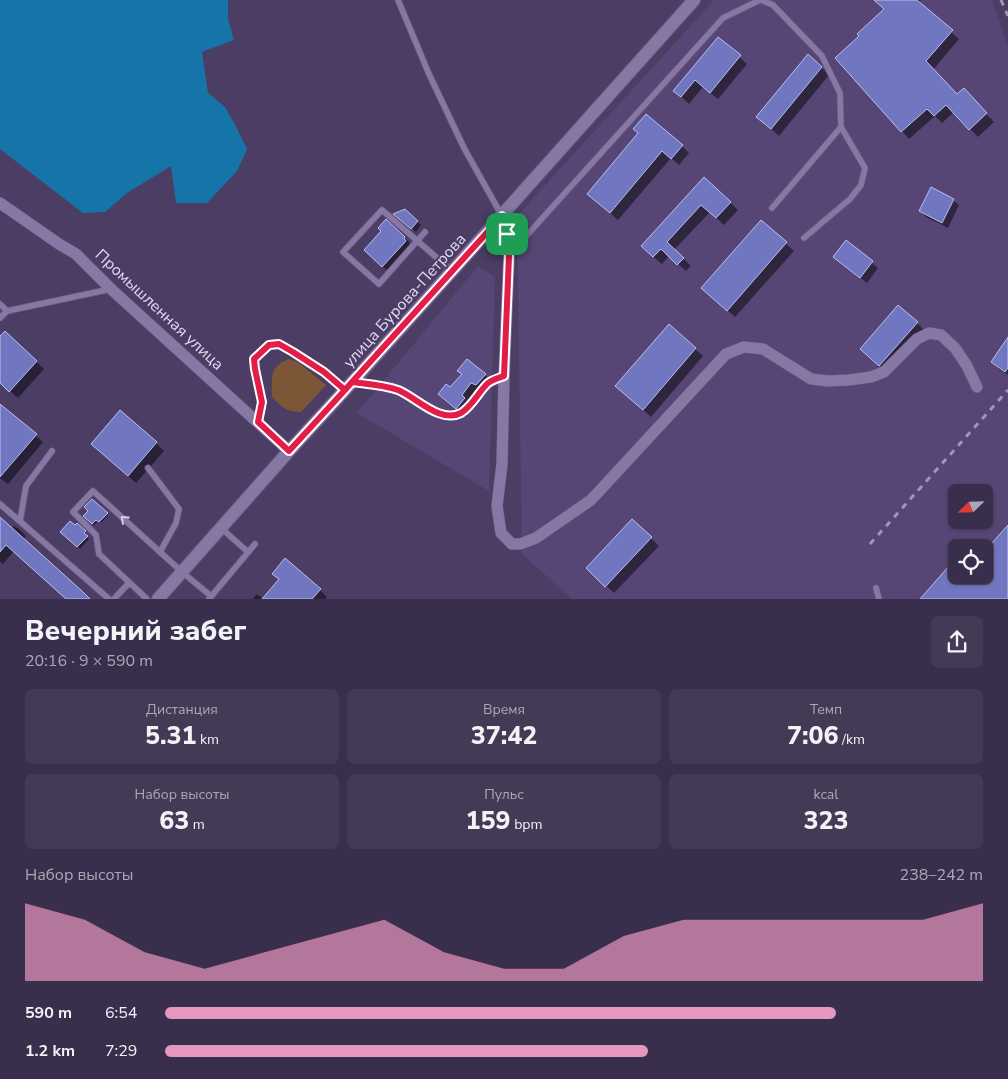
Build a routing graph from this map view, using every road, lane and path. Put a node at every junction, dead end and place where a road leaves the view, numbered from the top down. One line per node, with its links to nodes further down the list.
1 (398, 0): 7 (lane)
2 (694, 0): 7 (main road, улица Бурова-Петрова)
3 (761, 0): 4 (lane); 11 (lane)
4 (841, 127): 6 (lane); 9 (lane)
5 (0, 203): 13 (street, Промышленная улица)
6 (772, 208)
7 (502, 216): 11 (street); 12 (main road, улица Бурова-Петрова)
8 (425, 232): 10 (lane)
9 (804, 238)
10 (417, 241): 10 (lane); 12 (lane)
11 (509, 256): 17 (street)
12 (452, 271): 18 (main road, улица Бурова-Петрова)
13 (112, 289): 15 (lane); 20 (street, Промышленная улица)
14 (0, 304): 15 (lane)
15 (7, 311): 16 (lane)
16 (0, 318)
17 (504, 376): 18 (lane); 19 (street)
18 (349, 386): 20 (lane); 22 (main road, улица Бурова-Петрова)
19 (977, 387)
20 (258, 422): 22 (street, Промышленная улица)
21 (52, 451): 25 (lane)
22 (289, 451): 26 (main road, улица Бурова-Петрова)
23 (148, 468): 28 (lane)
24 (0, 504): 25 (lane)
25 (20, 521): 34 (lane)
26 (221, 528): 29 (lane); 30 (main road, улица Бурова-Петрова)
27 (255, 544): 29 (lane)
28 (160, 552): 30 (lane); 31 (lane, one-way to 31)
29 (248, 552): 33 (lane)
30 (182, 572): 33 (lane); 37 (main road, улица Бурова-Петрова)
31 (129, 583): 35 (lane); 36 (lane)
32 (876, 588): 38 (lane)
33 (210, 597)
34 (108, 599)
35 (114, 599)
36 (147, 599)
37 (158, 599)
38 (879, 599)

